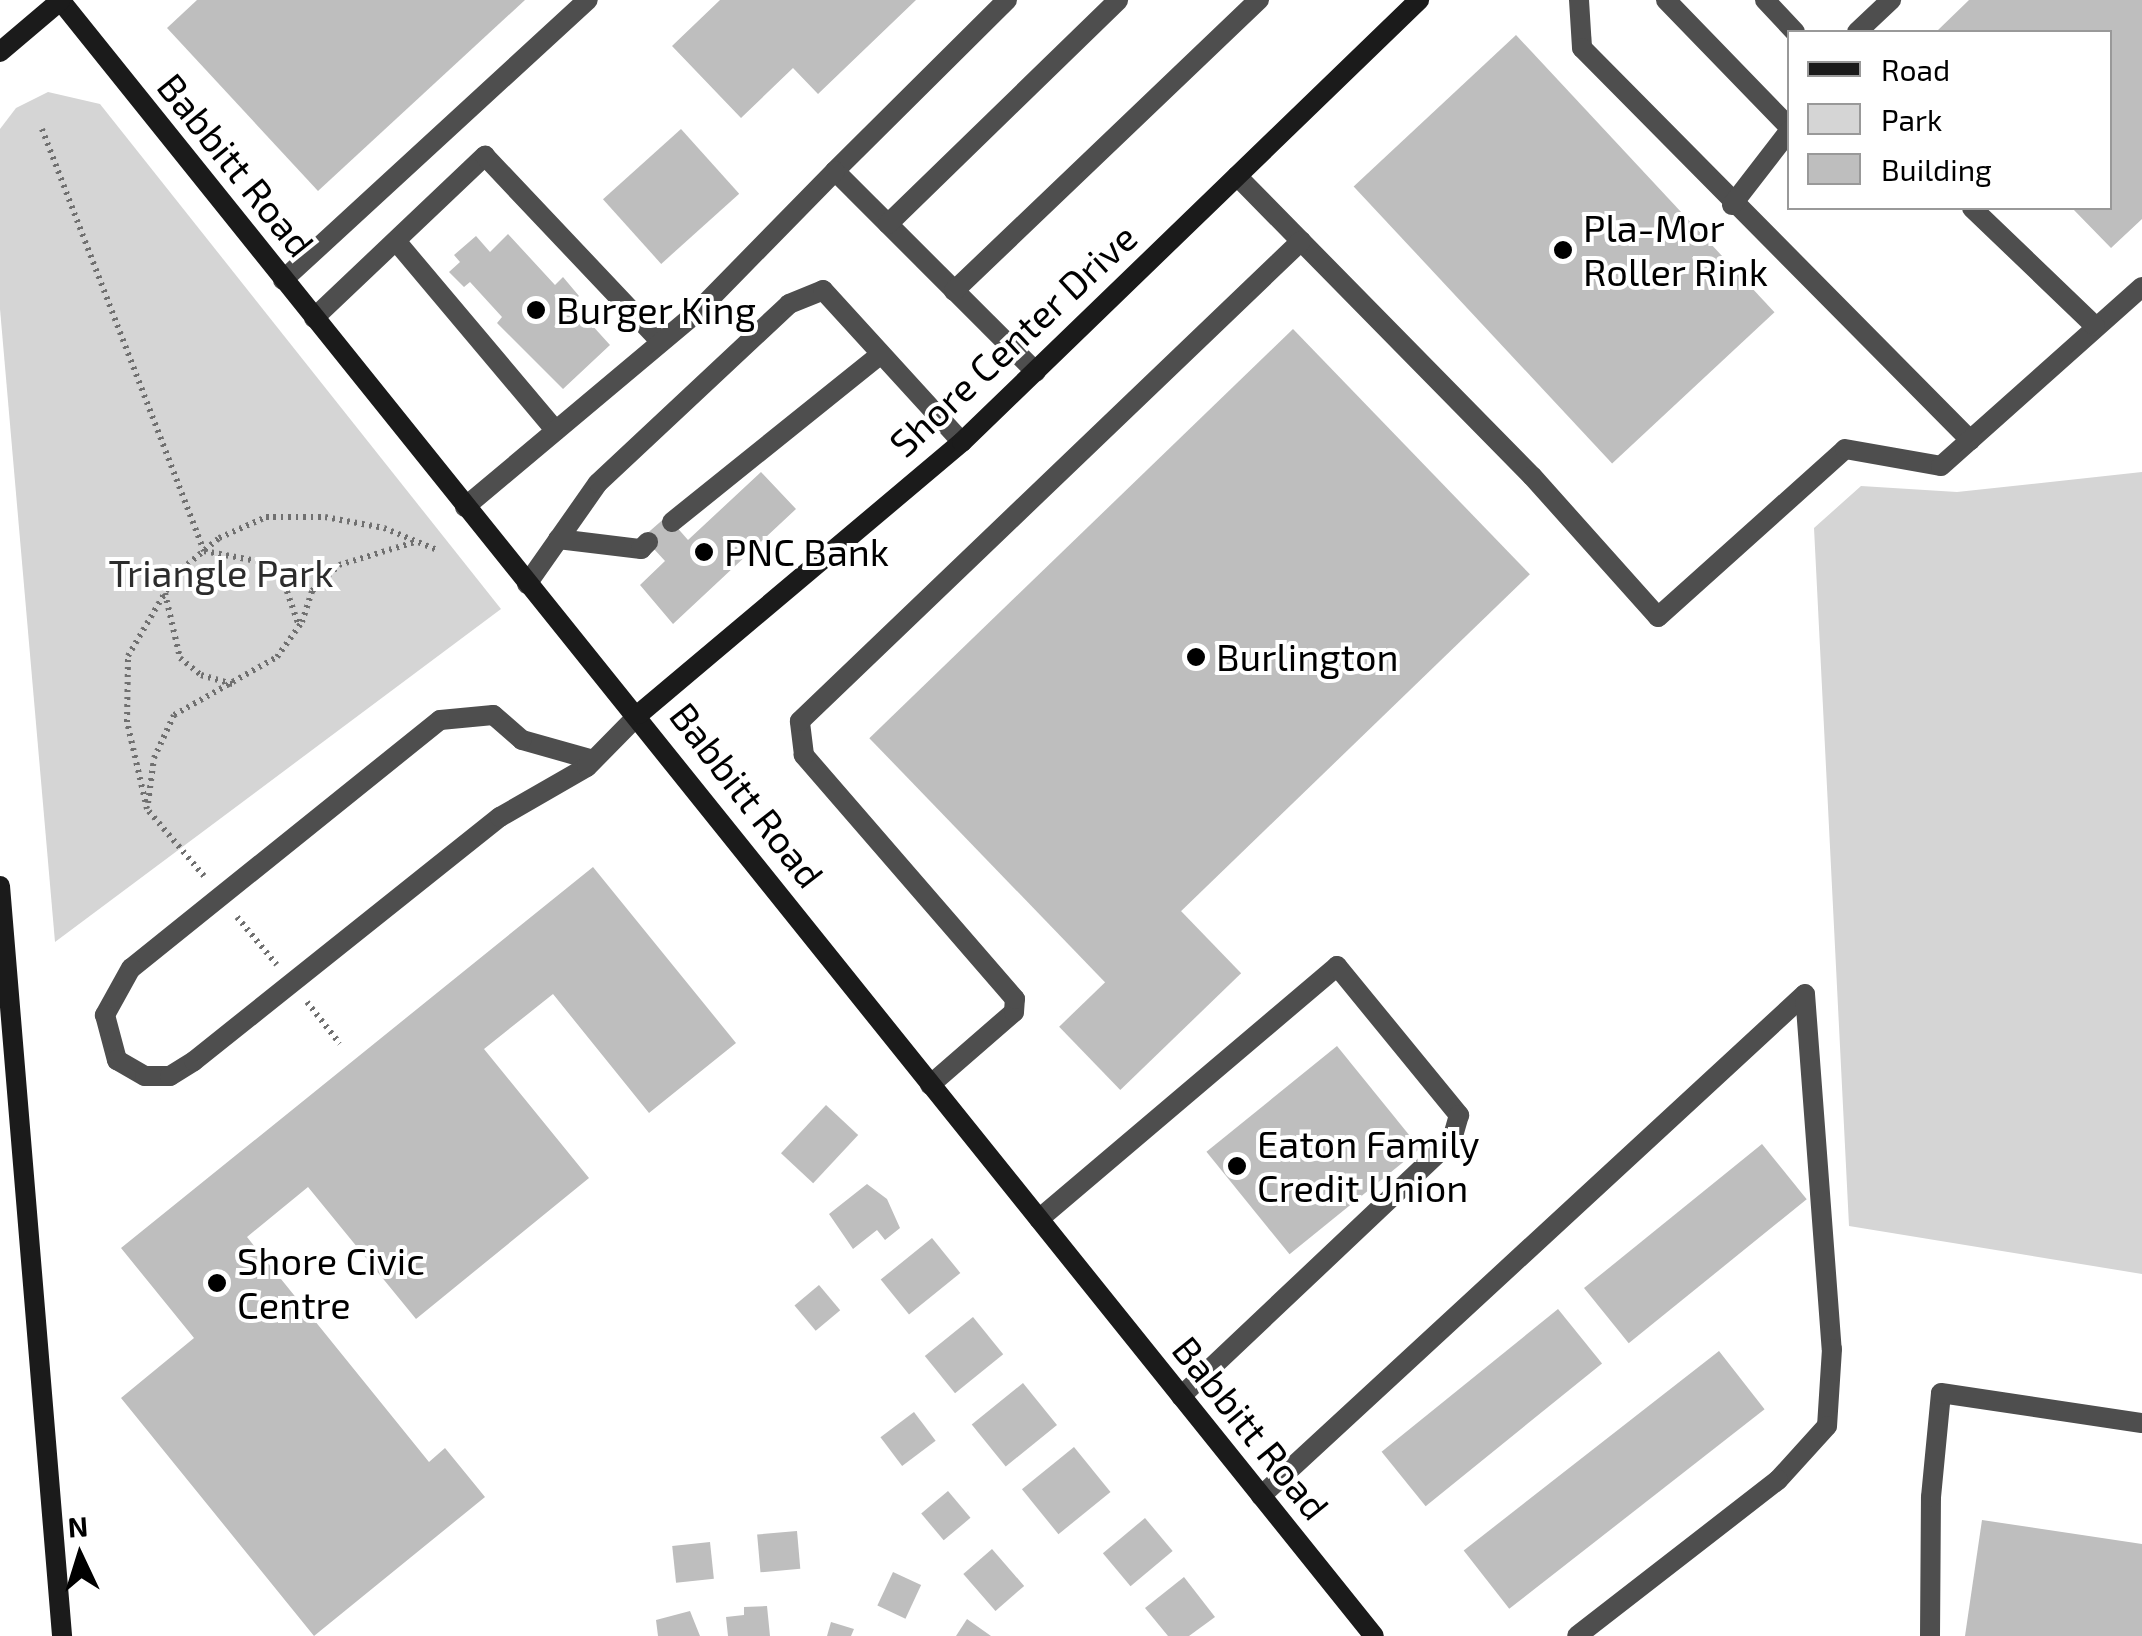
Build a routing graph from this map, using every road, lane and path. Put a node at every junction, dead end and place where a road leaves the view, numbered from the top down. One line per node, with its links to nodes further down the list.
1 (60, 0): 13 (main road); 24 (main road, Babbitt Road)
2 (588, 0): 24 (lane)
3 (1007, 0): 17 (lane)
4 (1118, 0): 21 (lane)
5 (1259, 0): 26 (lane)
6 (1419, 0): 18 (main road, Shore Center Drive)
7 (1579, 0): 19 (lane)
8 (1666, 0): 14 (lane)
9 (1765, 0): 11 (lane)
10 (1891, 0): 12 (lane)
11 (1793, 30)
12 (1859, 30)
13 (0, 52)
14 (1787, 126)
15 (42, 128): 41 (path)
16 (1787, 133): 19 (lane)
17 (835, 170): 21 (lane); 29 (lane)
18 (1237, 176): 23 (lane); 31 (main road, Shore Center Drive)
19 (1732, 204): 33 (lane)
20 (1974, 210): 28 (lane)
21 (888, 224): 26 (lane)
22 (396, 241): 27 (lane); 29 (lane); 32 (lane)
23 (1301, 241): 33 (lane); 53 (lane)
24 (283, 280): 27 (main road, Babbitt Road)
25 (2142, 288): 28 (lane)
26 (954, 291): 31 (lane)
27 (314, 318): 35 (main road, Babbitt Road)
28 (2095, 326): 33 (lane)
29 (662, 342): 32 (lane)
30 (880, 355): 34 (lane); 36 (lane); 37 (lane)
31 (1036, 372): 34 (main road, Shore Center Drive)
32 (556, 431): 35 (lane)
33 (1970, 440)
34 (962, 442): 46 (main road, Shore Center Drive)
35 (465, 507): 42 (main road, Babbitt Road)
36 (672, 522)
37 (558, 539): 39 (lane); 42 (lane)
38 (415, 542): 40 (path); 41 (path); 44 (path)
39 (648, 542)
40 (437, 550)
41 (204, 551): 43 (path); 44 (path)
42 (526, 584): 46 (main road, Babbitt Road)
43 (165, 592): 45 (path); 48 (path)
44 (299, 626): 45 (path)
45 (233, 684): 48 (path)
46 (639, 714): 47 (lane); 53 (main road, Babbitt Road)
47 (593, 760): 50 (lane); 51 (lane)
48 (148, 809): 50 (path)
49 (0, 886): 58 (main road)
50 (220, 896): 51 (path); 51 (lane)
51 (292, 984): 52 (path)
52 (340, 1044)
53 (930, 1085): 54 (main road, Babbitt Road)
54 (1039, 1219): 55 (main road, Babbitt Road); 55 (lane)
55 (1181, 1396): 57 (main road, Babbitt Road)
56 (2142, 1424): 61 (lane)
57 (1261, 1496): 59 (main road, Babbitt Road); 60 (lane)
58 (62, 1636)
59 (1374, 1636)
60 (1577, 1636)
61 (1930, 1636)

